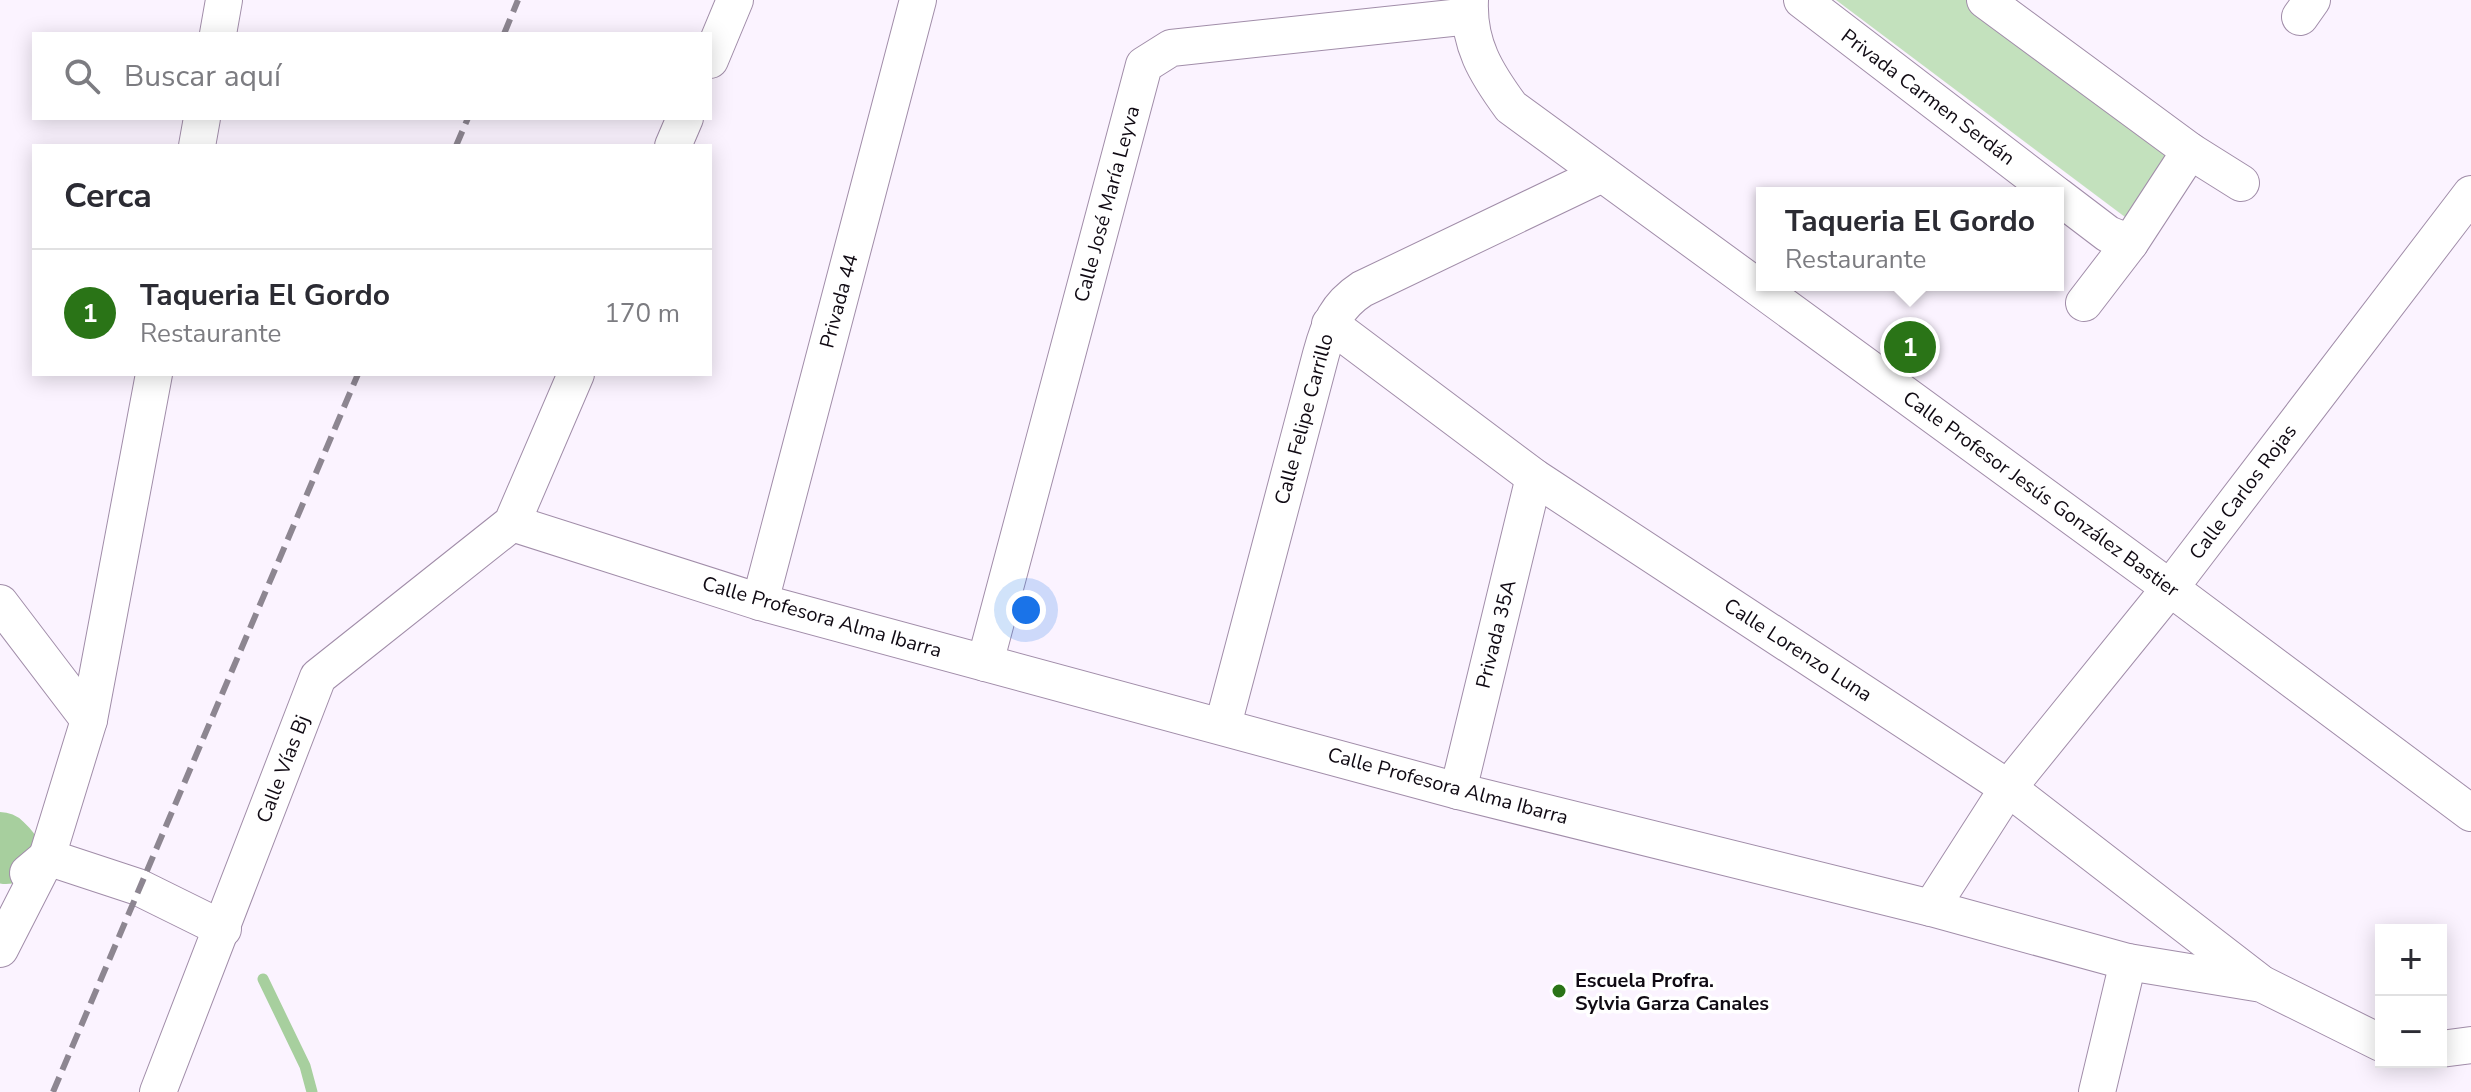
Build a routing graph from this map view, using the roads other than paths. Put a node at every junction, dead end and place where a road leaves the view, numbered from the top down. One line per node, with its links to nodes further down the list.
1 (224, 0): 7 (street)
2 (735, 0): 8 (street)
3 (918, 0): 29 (street, Privada 44)
4 (1802, 0): 16 (street, Privada Carmen Serdán)
5 (1985, 0): 13 (street)
6 (1470, 8): 14 (street, Calle Profesor Jesús González Bastier); 31 (street, Calle José María Leyva)
7 (218, 32)
8 (712, 55)
9 (202, 120): 11 (street)
10 (684, 120): 12 (street)
11 (197, 144)
12 (674, 144)
13 (2190, 151): 15 (street); 19 (street)
14 (1602, 174): 20 (street, Calle Profesor Jesús González Bastier); 23 (street, Calle Felipe Carrillo)
15 (2241, 183)
16 (2047, 187)
17 (2471, 194): 28 (street, Calle Carlos Rojas)
18 (2064, 200): 19 (street, Privada Carmen Serdán)
19 (2130, 243): 22 (street)
20 (1756, 286)
21 (1763, 291): 28 (street, Calle Profesor Jesús González Bastier)
22 (2084, 303)
23 (1330, 324): 26 (street, Calle Lorenzo Luna); 33 (street, Calle Felipe Carrillo)
24 (154, 376): 32 (street)
25 (575, 376): 27 (street)
26 (1534, 477): 34 (street, Calle Lorenzo Luna); 35 (street, Privada 35A)
27 (512, 523): 29 (street, Calle Profesora Alma Ibarra); 40 (street, Calle Vías Bj)
28 (2170, 588): 34 (street, Calle Carlos Rojas); 36 (street, Calle Profesor Jesús González Bastier)
29 (760, 602): 31 (street, Calle Profesora Alma Ibarra)
30 (0, 603): 32 (street)
31 (985, 663): 33 (street, Calle Profesora Alma Ibarra)
32 (89, 720): 37 (street)
33 (1223, 725): 35 (street, Calle Profesora Alma Ibarra)
34 (2008, 788): 39 (street, Calle Carlos Rojas); 43 (street, Calle Lorenzo Luna)
35 (1458, 791): 39 (street, Calle Profesora Alma Ibarra)
36 (2471, 813)
37 (47, 857): 38 (street); 40 (street); 41 (street)
38 (0, 897)
39 (1931, 908): 42 (street, Calle Profesora Alma Ibarra)
40 (223, 929): 47 (street, Calle Vías Bj)
41 (0, 949)
42 (2128, 962): 43 (street, Calle Profesora Alma Ibarra); 48 (street)
43 (2262, 984): 44 (street, Calle Profesora Alma Ibarra)
44 (2375, 1040)
45 (2471, 1045): 46 (street)
46 (2447, 1048)
47 (158, 1092)
48 (2097, 1092)

